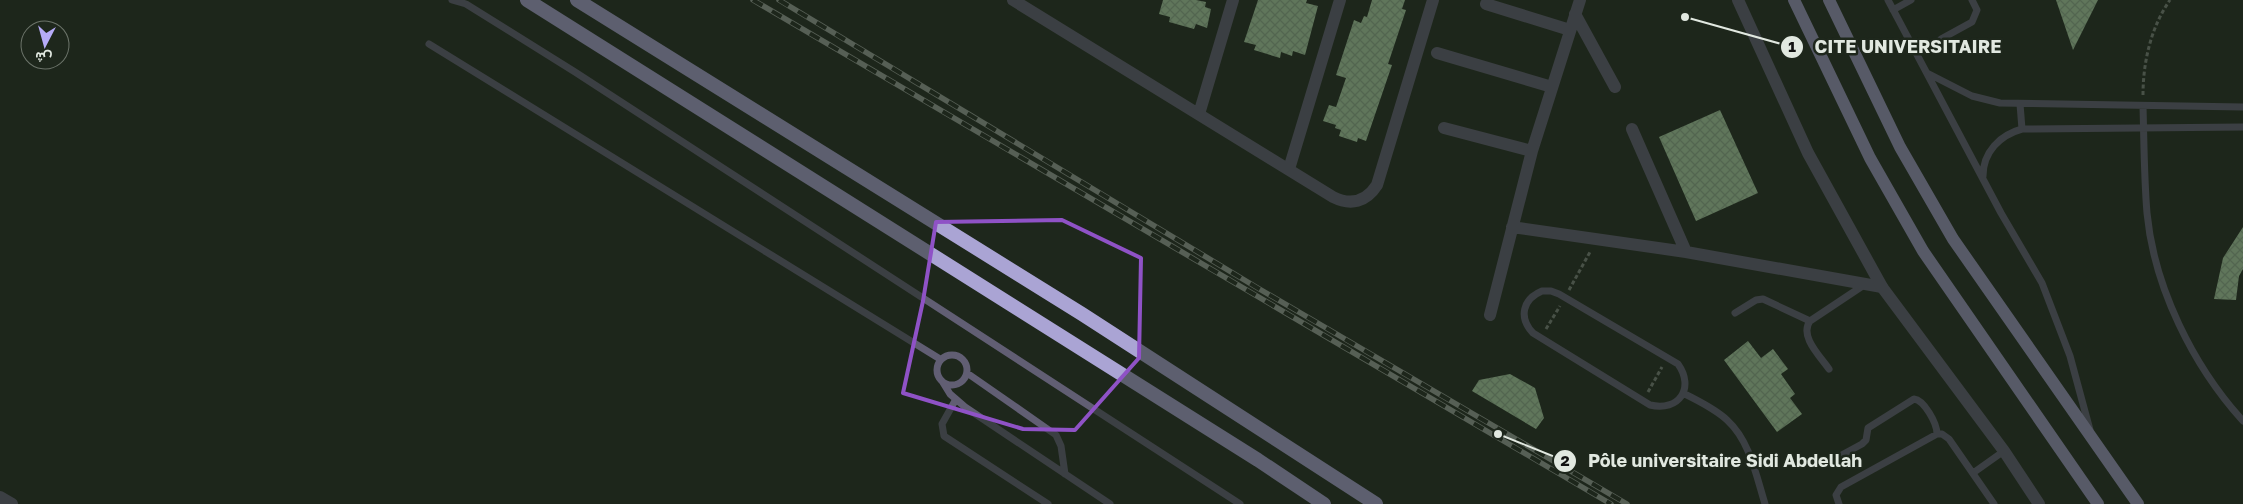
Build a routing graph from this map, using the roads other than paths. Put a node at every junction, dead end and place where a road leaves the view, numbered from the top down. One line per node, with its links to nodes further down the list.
1 (452, 0): 61 (lane)
2 (527, 0): 62 (highway)
3 (577, 0): 63 (highway)
4 (1013, 0): 28 (street)
5 (1233, 0): 28 (street)
6 (1340, 0): 35 (street)
7 (1432, 0): 35 (street)
8 (1580, 0): 17 (street)
9 (1738, 0): 40 (street)
10 (1794, 0): 68 (main road)
11 (1888, 0): 16 (lane)
12 (1911, 0): 16 (lane)
13 (1972, 0): 19 (lane)
14 (1830, 1): 52 (main road)
15 (1486, 4): 18 (street)
16 (1893, 10): 22 (lane)
17 (1575, 14): 18 (street); 24 (street)
18 (1570, 30): 23 (street)
19 (1941, 39)
20 (429, 44): 44 (lane)
21 (1437, 54): 23 (street)
22 (1927, 73): 25 (lane); 36 (lane)
23 (1552, 86): 34 (street)
24 (1615, 87)
25 (2020, 104): 26 (lane); 33 (lane)
26 (2143, 106): 27 (lane); 29 (lane)
27 (2243, 107)
28 (1199, 114): 35 (street)
29 (2144, 126): 30 (lane); 33 (lane); 50 (lane)
30 (2243, 127)
31 (1444, 128): 34 (street)
32 (1632, 129): 38 (street)
33 (2022, 129): 36 (lane)
34 (1532, 151): 37 (street)
35 (1289, 169)
36 (1984, 179): 52 (lane)
37 (1512, 227): 38 (street); 42 (street)
38 (1686, 252): 39 (street)
39 (1867, 284): 40 (street); 43 (lane)
40 (1882, 287): 53 (street)
41 (1736, 313): 43 (lane)
42 (1490, 315)
43 (1810, 321): 45 (lane)
44 (940, 359): 46 (lane); 47 (lane)
45 (1829, 369)
46 (967, 373): 47 (lane); 56 (lane)
47 (942, 381): 49 (lane)
48 (1683, 394): 48 (lane); 64 (lane)
49 (956, 399): 56 (lane); 59 (lane)
50 (2243, 421)
51 (1937, 434): 54 (lane); 55 (lane); 65 (lane)
52 (2090, 435): 69 (main road)
53 (2004, 451): 55 (lane); 67 (street)
54 (1827, 463)
55 (1973, 473): 66 (lane)
56 (1065, 474): 60 (lane)
57 (0, 497): 58 (street)
58 (12, 504)
59 (1048, 504)
60 (1110, 504)
61 (1240, 504)
62 (1324, 504)
63 (1376, 504)
64 (1765, 504)
65 (1839, 504)
66 (1994, 504)
67 (2039, 504)
68 (2098, 504)
69 (2138, 504)

